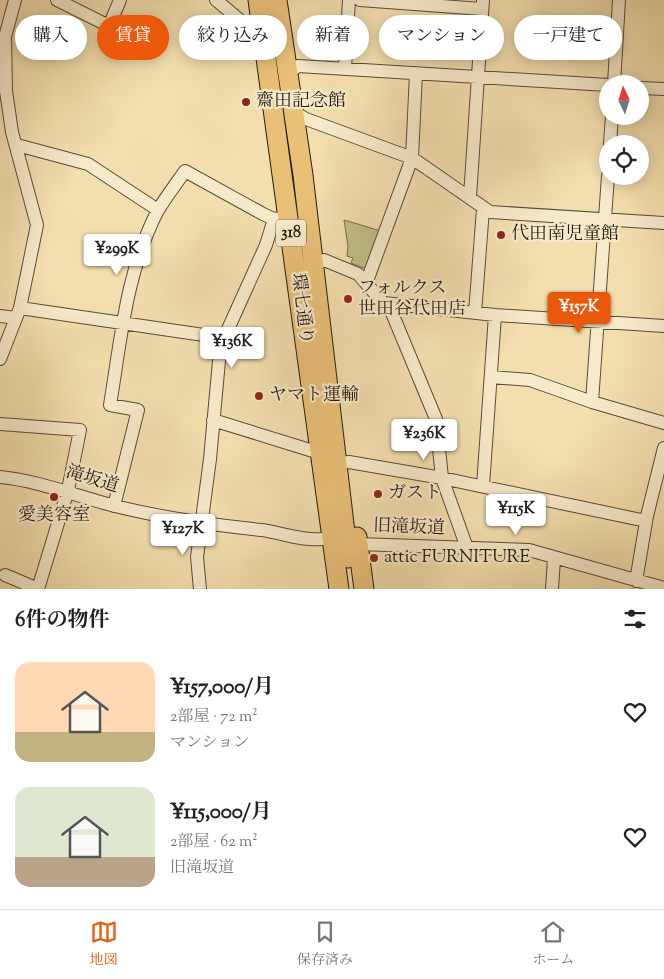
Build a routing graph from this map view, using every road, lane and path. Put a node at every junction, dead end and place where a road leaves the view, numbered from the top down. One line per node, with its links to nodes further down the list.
1 (15, 0): 23 (street)
2 (57, 0): 3 (street)
3 (120, 0)
4 (216, 0): 11 (street)
5 (258, 0): 12 (main road, 環七通り / 318)
6 (349, 0): 14 (street)
7 (360, 0): 10 (street)
8 (619, 0): 17 (street)
9 (281, 3): 15 (main road, 環七通り / 318)
10 (483, 4): 18 (street)
11 (234, 15)
12 (260, 15)
13 (266, 60): 30 (main road, 環七通り / 318)
14 (345, 68): 15 (street); 16 (street)
15 (288, 73): 22 (main road, 環七通り / 318)
16 (416, 73): 18 (street); 25 (street)
17 (615, 75)
18 (478, 77): 19 (street); 27 (street)
19 (599, 85)
20 (649, 88): 21 (street)
21 (664, 89)
22 (294, 112): 25 (street); 33 (main road, 環七通り / 318)
23 (6, 133): 24 (street)
24 (17, 145): 29 (street); 36 (street)
25 (412, 158): 27 (street); 34 (street)
26 (607, 185): 31 (street)
27 (470, 197): 28 (street)
28 (483, 209): 31 (street); 37 (street)
29 (158, 210): 30 (street); 41 (street)
30 (282, 218): 43 (street); 51 (main road, 環七通り / 318)
31 (604, 219): 32 (street); 40 (street)
32 (664, 223)
33 (313, 266): 34 (street); 51 (main road, 環七通り / 318)
34 (367, 281): 35 (street)
35 (384, 303): 37 (street); 53 (street)
36 (18, 313): 39 (street); 41 (street); 44 (street)
37 (475, 313): 38 (street)
38 (495, 315): 40 (street); 45 (street)
39 (0, 316)
40 (597, 322): 42 (street); 46 (street)
41 (124, 323): 43 (street); 56 (street)
42 (664, 326)
43 (224, 338): 47 (street)
44 (0, 359)
45 (491, 377): 46 (street); 54 (street)
46 (592, 402): 48 (street)
47 (213, 420): 51 (street); 58 (street)
48 (664, 423)
49 (0, 424): 55 (street)
50 (664, 448): 57 (street)
51 (326, 460): 53 (street); 59 (main road); 60 (main road); 69 (main road, 環七通り / 318); 70 (main road, 環七通り / 318)
52 (0, 476): 55 (street, 滝坂道)
53 (442, 478): 54 (street); 61 (street)
54 (484, 486): 57 (street)
55 (68, 490): 56 (street, 滝坂道); 66 (street)
56 (114, 506): 58 (street, 滝坂道)
57 (646, 521): 64 (street)
58 (203, 524): 59 (street, 滝坂道); 67 (street)
59 (322, 539): 68 (main road)
60 (358, 544): 61 (street, 旧滝坂道); 71 (main road)
61 (467, 548): 62 (street, 旧滝坂道)
62 (554, 559): 64 (street, 旧滝坂道); 72 (street)
63 (5, 575): 66 (street)
64 (633, 583): 65 (street, 旧滝坂道)
65 (664, 588)
66 (38, 589)
67 (200, 589)
68 (328, 589)
69 (339, 589)
70 (352, 589)
71 (364, 589)
72 (552, 589)

